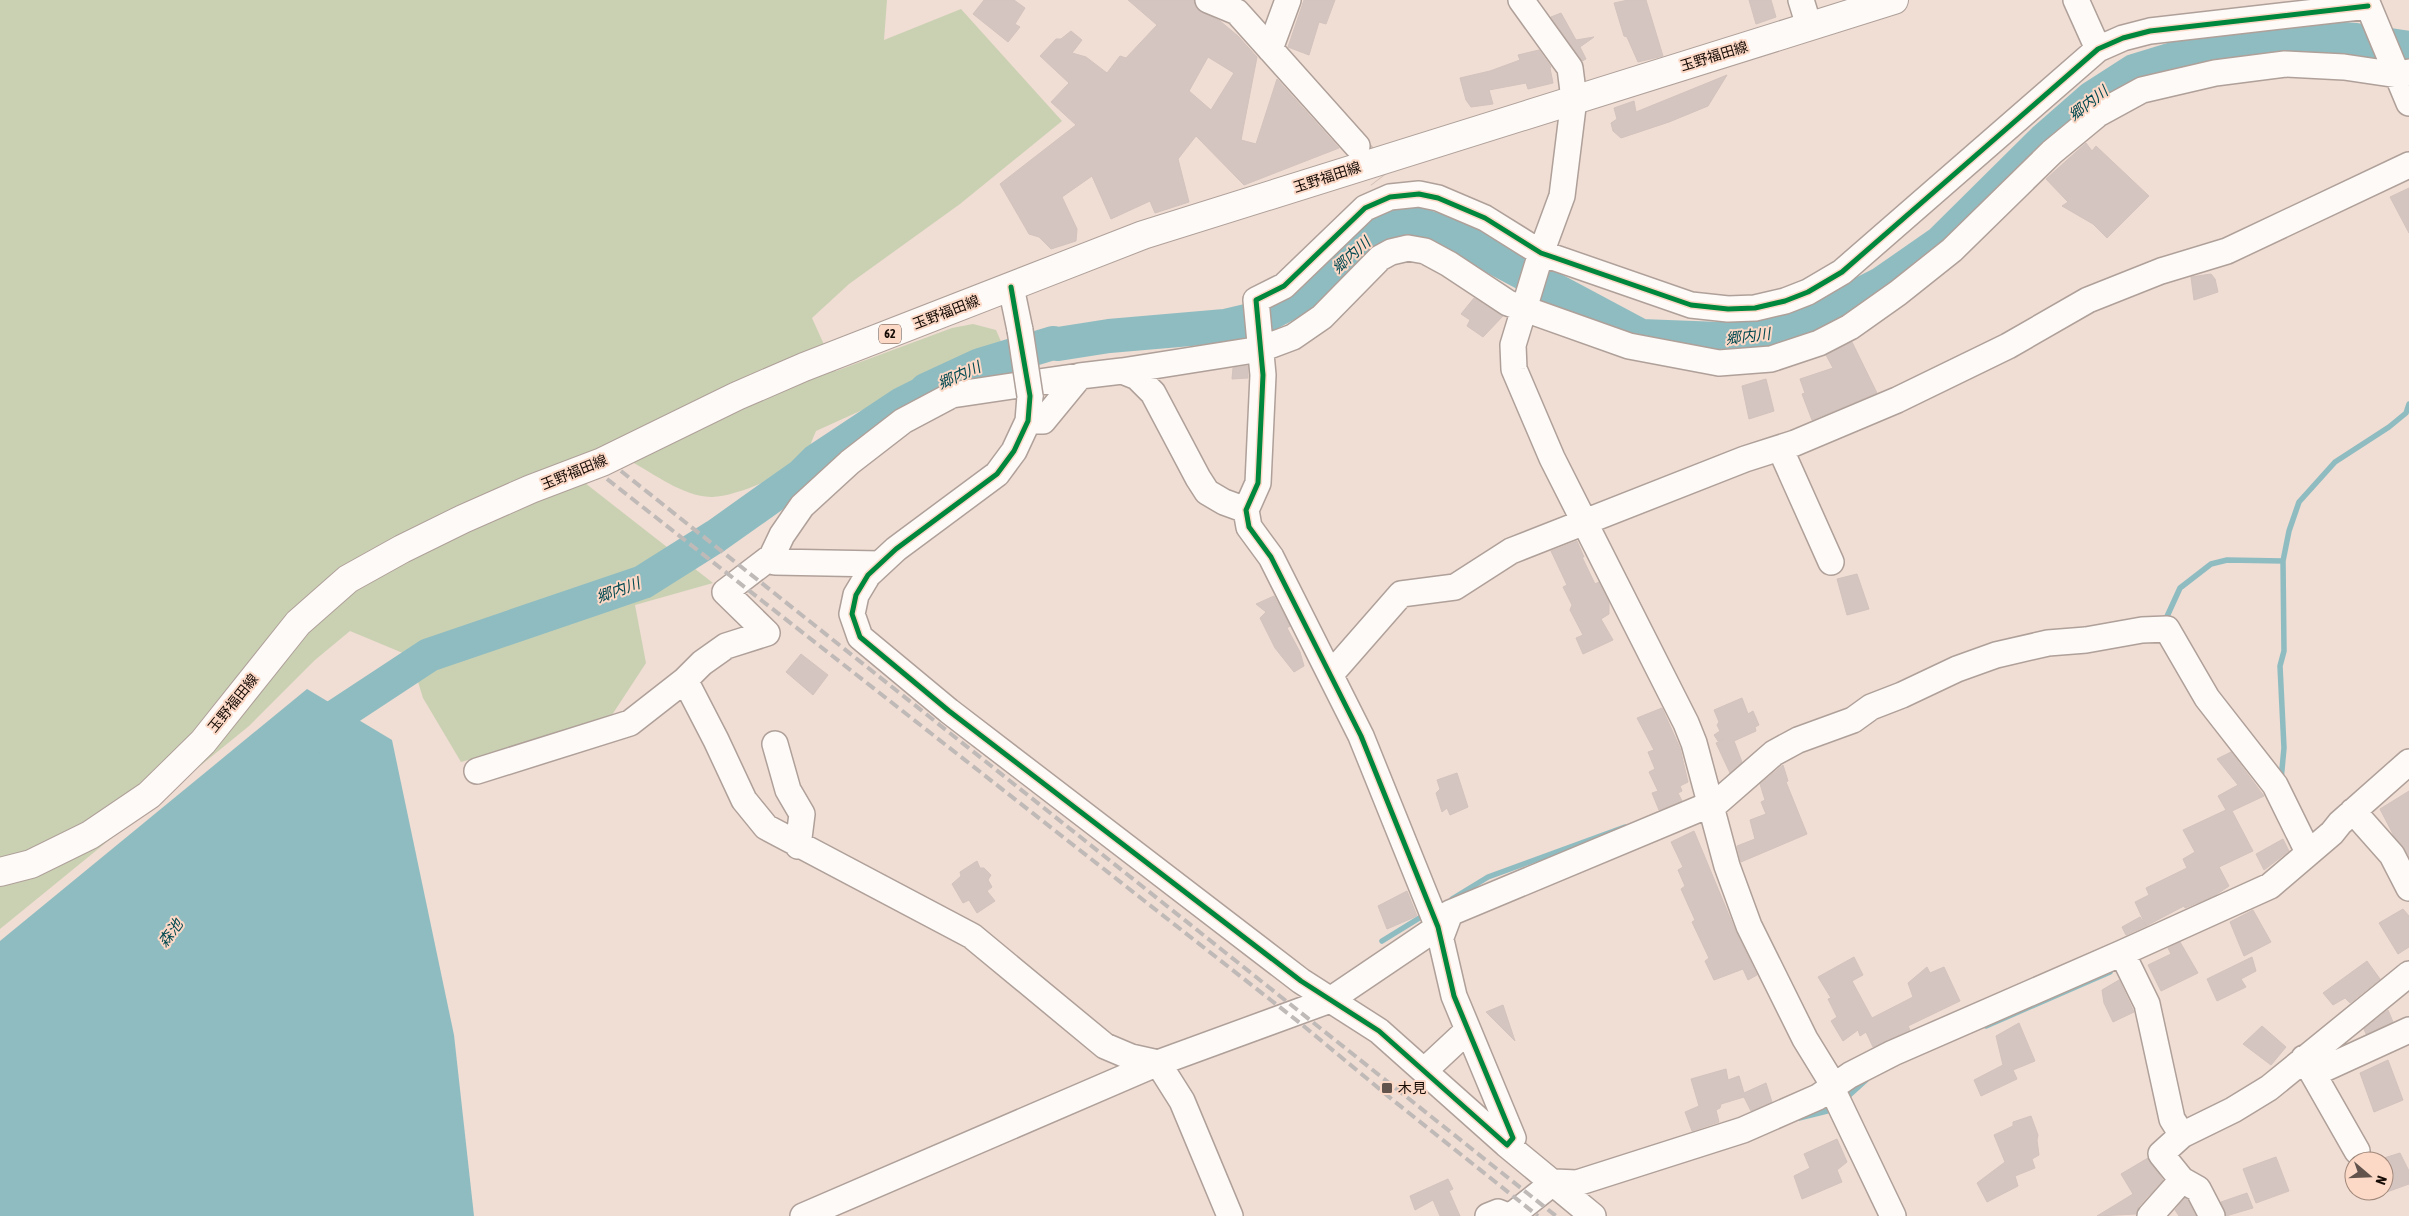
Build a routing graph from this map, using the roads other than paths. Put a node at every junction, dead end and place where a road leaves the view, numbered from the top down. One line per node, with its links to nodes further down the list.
1 (1208, 0): 9 (street)
2 (1288, 0): 9 (street)
3 (1521, 0): 12 (street)
4 (1801, 0): 8 (street)
5 (1894, 0): 8 (main road, 玉野福田線 / 62)
6 (2076, 0): 10 (street)
7 (2370, 9): 10 (street); 11 (street)
8 (1810, 26): 12 (main road, 玉野福田線 / 62)
9 (1270, 49): 14 (street)
10 (2098, 49): 16 (street)
11 (2400, 70): 13 (street); 18 (street)
12 (1574, 100): 16 (street); 17 (main road, 玉野福田線 / 62)
13 (2409, 103)
14 (1357, 146)
15 (2409, 165): 25 (street)
16 (1540, 256): 18 (street); 19 (street)
17 (1011, 287): 24 (street, bridge); 40 (main road, 玉野福田線 / 62)
18 (1525, 304): 19 (street); 27 (street)
19 (1261, 346): 20 (street); 26 (street)
20 (1155, 366): 21 (street); 23 (street)
21 (1122, 371): 22 (street); 23 (street)
22 (1080, 376): 24 (street); 28 (street)
23 (1153, 393): 26 (street)
24 (1028, 421): 30 (street)
25 (1780, 448): 27 (street); 29 (street)
26 (1246, 510): 31 (street)
27 (1584, 524): 31 (street); 36 (street)
28 (772, 556): 30 (street); 32 (street)
29 (1831, 562)
30 (880, 564): 45 (street)
31 (1331, 674): 42 (street)
32 (685, 680): 35 (street); 38 (street)
33 (775, 744): 38 (street)
34 (2409, 762): 37 (street)
35 (477, 771)
36 (1712, 806): 39 (street); 42 (street); 51 (street)
37 (2353, 811): 39 (street); 41 (street)
38 (798, 846): 49 (street)
39 (2308, 852): 43 (street)
40 (0, 872)
41 (2409, 888)
42 (1439, 932): 45 (street); 46 (street)
43 (2126, 961): 51 (street); 52 (street)
44 (2409, 974): 48 (street)
45 (1330, 1000): 49 (street); 50 (street)
46 (1468, 1030): 50 (street); 53 (street)
47 (2409, 1030): 48 (street)
48 (2304, 1058): 52 (street); 54 (street)
49 (1158, 1063): 57 (street); 58 (street)
50 (1424, 1071): 53 (street)
51 (1837, 1098): 56 (street); 62 (street)
52 (2182, 1135): 55 (street)
53 (1507, 1145): 56 (street)
54 (2357, 1151)
55 (2182, 1180): 63 (street); 64 (street)
56 (1554, 1182): 60 (street); 61 (street)
57 (803, 1216)
58 (1230, 1216)
59 (1488, 1216): 60 (street)
60 (1509, 1216)
61 (1593, 1216)
62 (1893, 1216)
63 (2150, 1216)
64 (2212, 1216)

